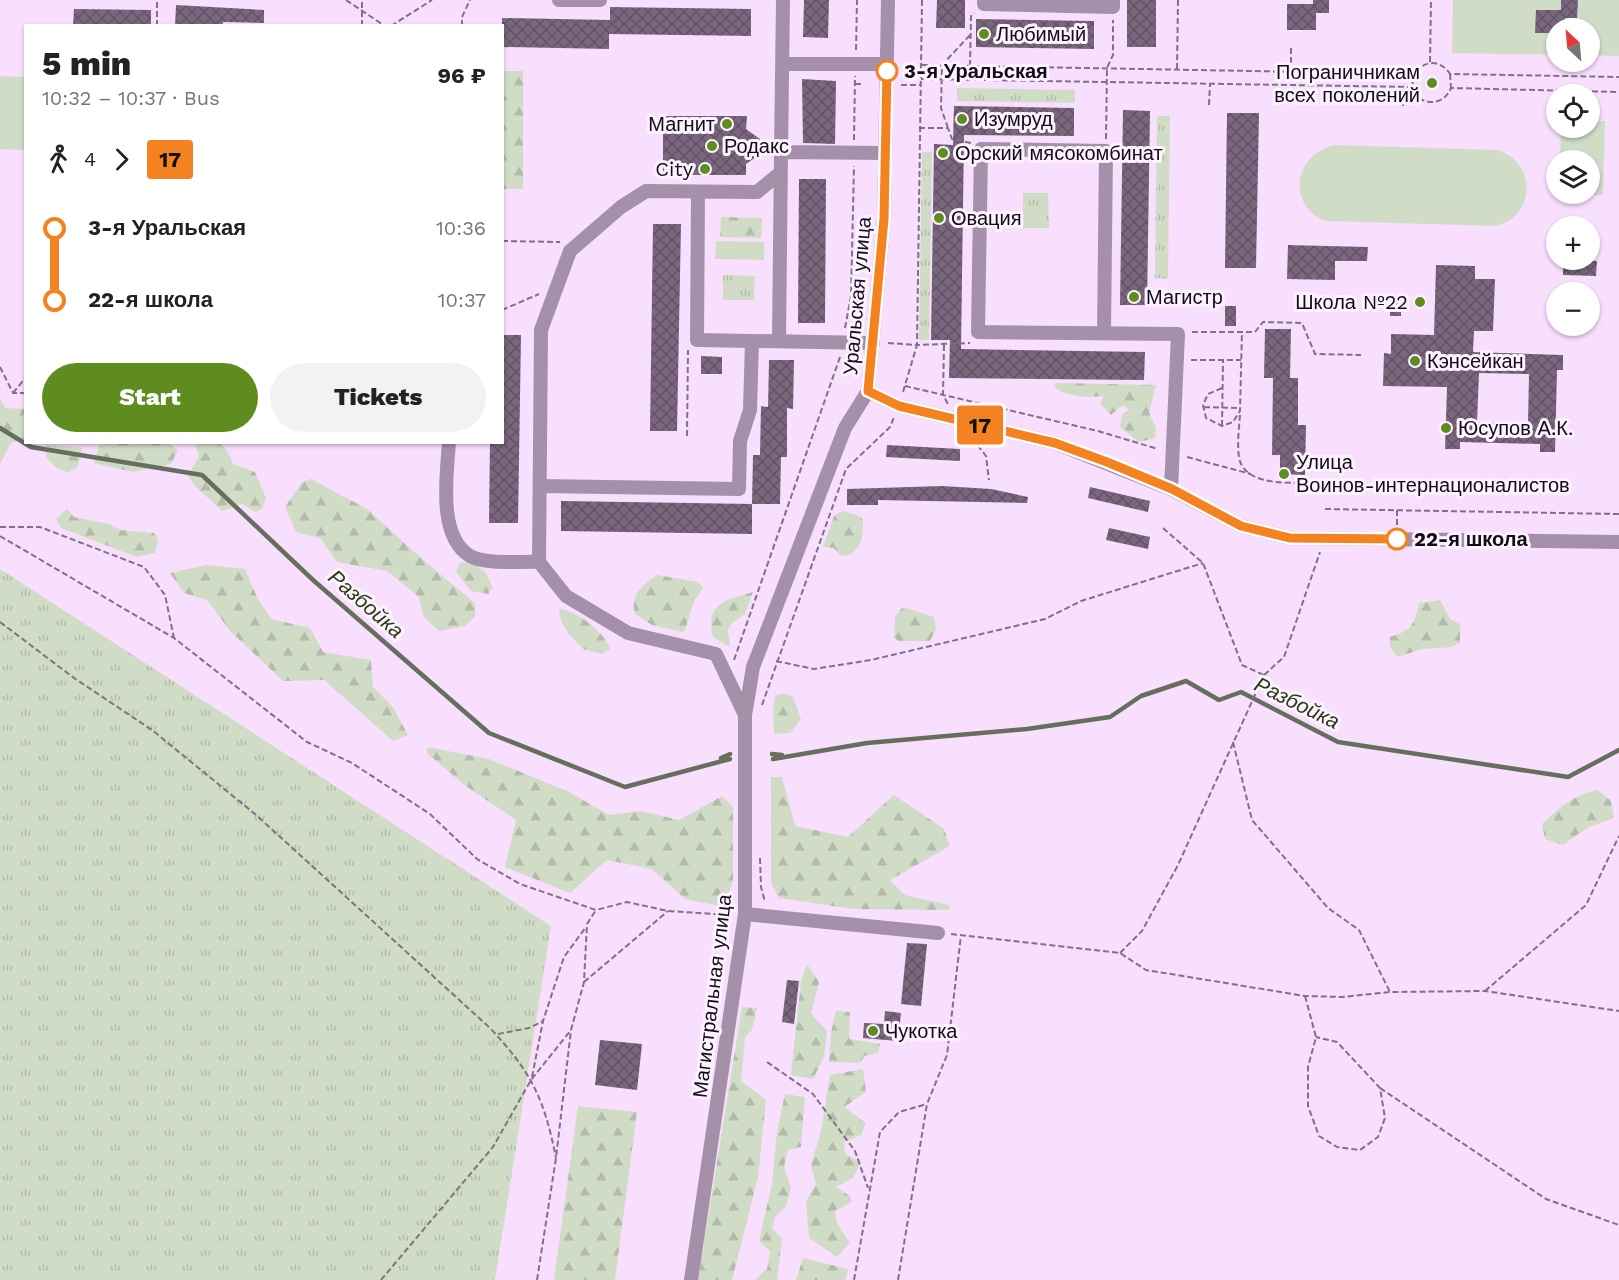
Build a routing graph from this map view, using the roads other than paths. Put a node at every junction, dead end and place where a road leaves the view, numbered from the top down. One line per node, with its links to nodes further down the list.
1 (559, 0): 2 (street)
2 (600, 0)
3 (783, 0): 7 (street)
4 (888, 0): 8 (street, Уральская улица)
5 (984, 2): 6 (street)
6 (1113, 3)
7 (782, 64): 8 (street); 9 (street)
8 (887, 64): 10 (street, Уральская улица)
9 (781, 152): 10 (street); 11 (street)
10 (885, 153): 16 (street, Уральская улица)
11 (779, 174): 12 (street); 15 (street)
12 (698, 192): 14 (street); 19 (street)
13 (1104, 333): 13 (street); 20 (street)
14 (752, 341): 15 (street); 19 (street)
15 (779, 341): 16 (street)
16 (873, 343): 17 (street, Уральская улица)
17 (868, 391): 20 (street); 23 (street, Уральская улица)
18 (449, 444): 22 (street)
19 (540, 486): 22 (street)
20 (1172, 489): 21 (street)
21 (1619, 542)
22 (539, 562): 23 (street)
23 (745, 715): 24 (street, Магистральная улица)
24 (745, 914): 25 (street); 26 (street, Магистральная улица)
25 (938, 933)
26 (691, 1280)

